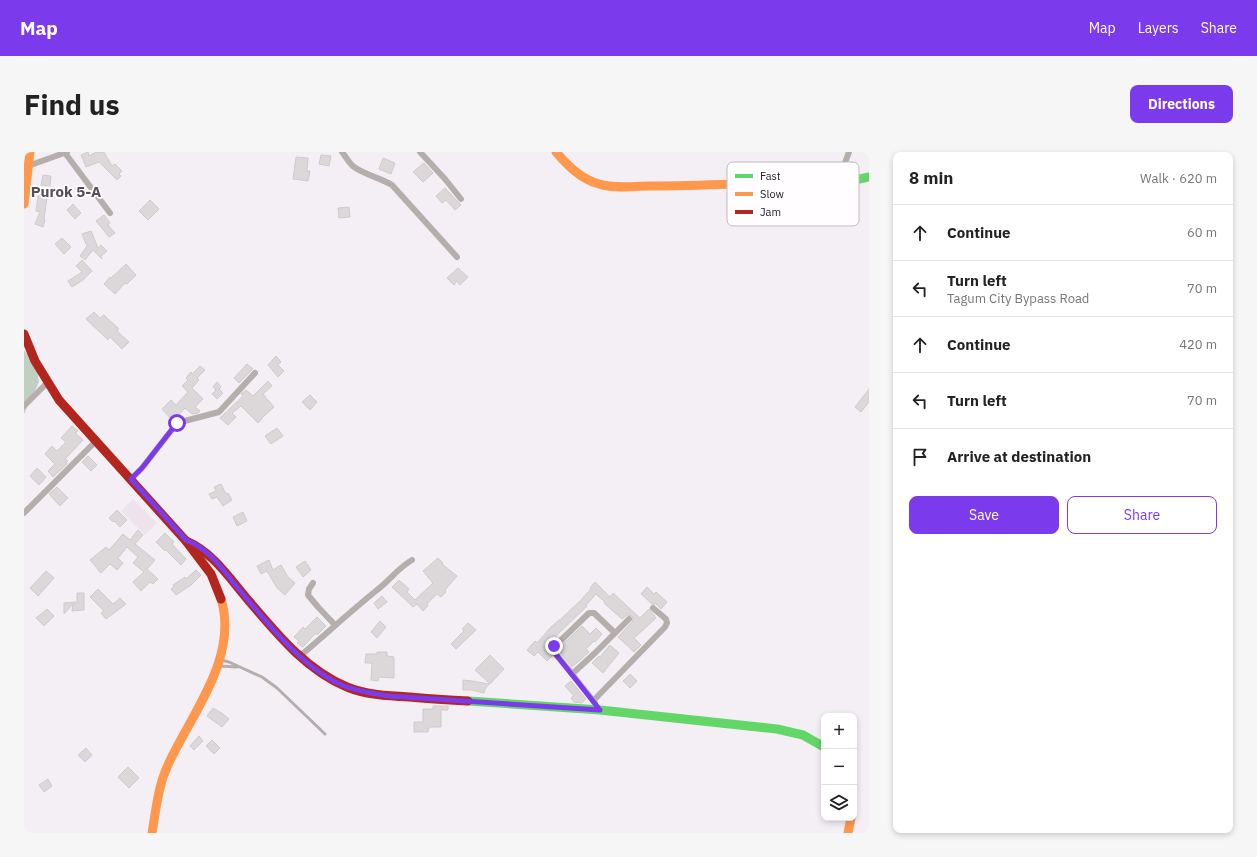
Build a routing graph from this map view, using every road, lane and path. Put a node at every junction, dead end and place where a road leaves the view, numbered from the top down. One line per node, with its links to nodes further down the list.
1 (30, 152): 8 (street)
2 (66, 152): 8 (street); 14 (street)
3 (342, 152): 15 (street)
4 (420, 152): 12 (street)
5 (556, 152): 11 (street)
6 (849, 152): 7 (street)
7 (845, 162)
8 (28, 166): 13 (street)
9 (869, 177): 10 (street)
10 (859, 179)
11 (727, 185)
12 (461, 199)
13 (24, 204)
14 (110, 214)
15 (457, 257)
16 (24, 334): 18 (street)
17 (255, 373): 21 (street)
18 (48, 382): 19 (street); 20 (street)
19 (24, 406)
20 (96, 441): 21 (street); 22 (street)
21 (131, 479): 23 (street)
22 (24, 513)
23 (186, 540): 30 (street); 31 (street)
24 (412, 560): 28 (street)
25 (313, 583): 28 (street)
26 (653, 608): 34 (street)
27 (629, 619): 29 (street)
28 (335, 624): 30 (street)
29 (615, 633): 33 (street); 33 (street)
30 (300, 656): 35 (street)
31 (218, 662): 32 (lane); 32 (lane); 39 (street)
32 (239, 667): 36 (lane)
33 (572, 674): 34 (street)
34 (593, 701): 35 (street)
35 (600, 710): 37 (street)
36 (326, 734)
37 (821, 745)
38 (850, 821): 40 (street)
39 (152, 833)
40 (848, 833)

